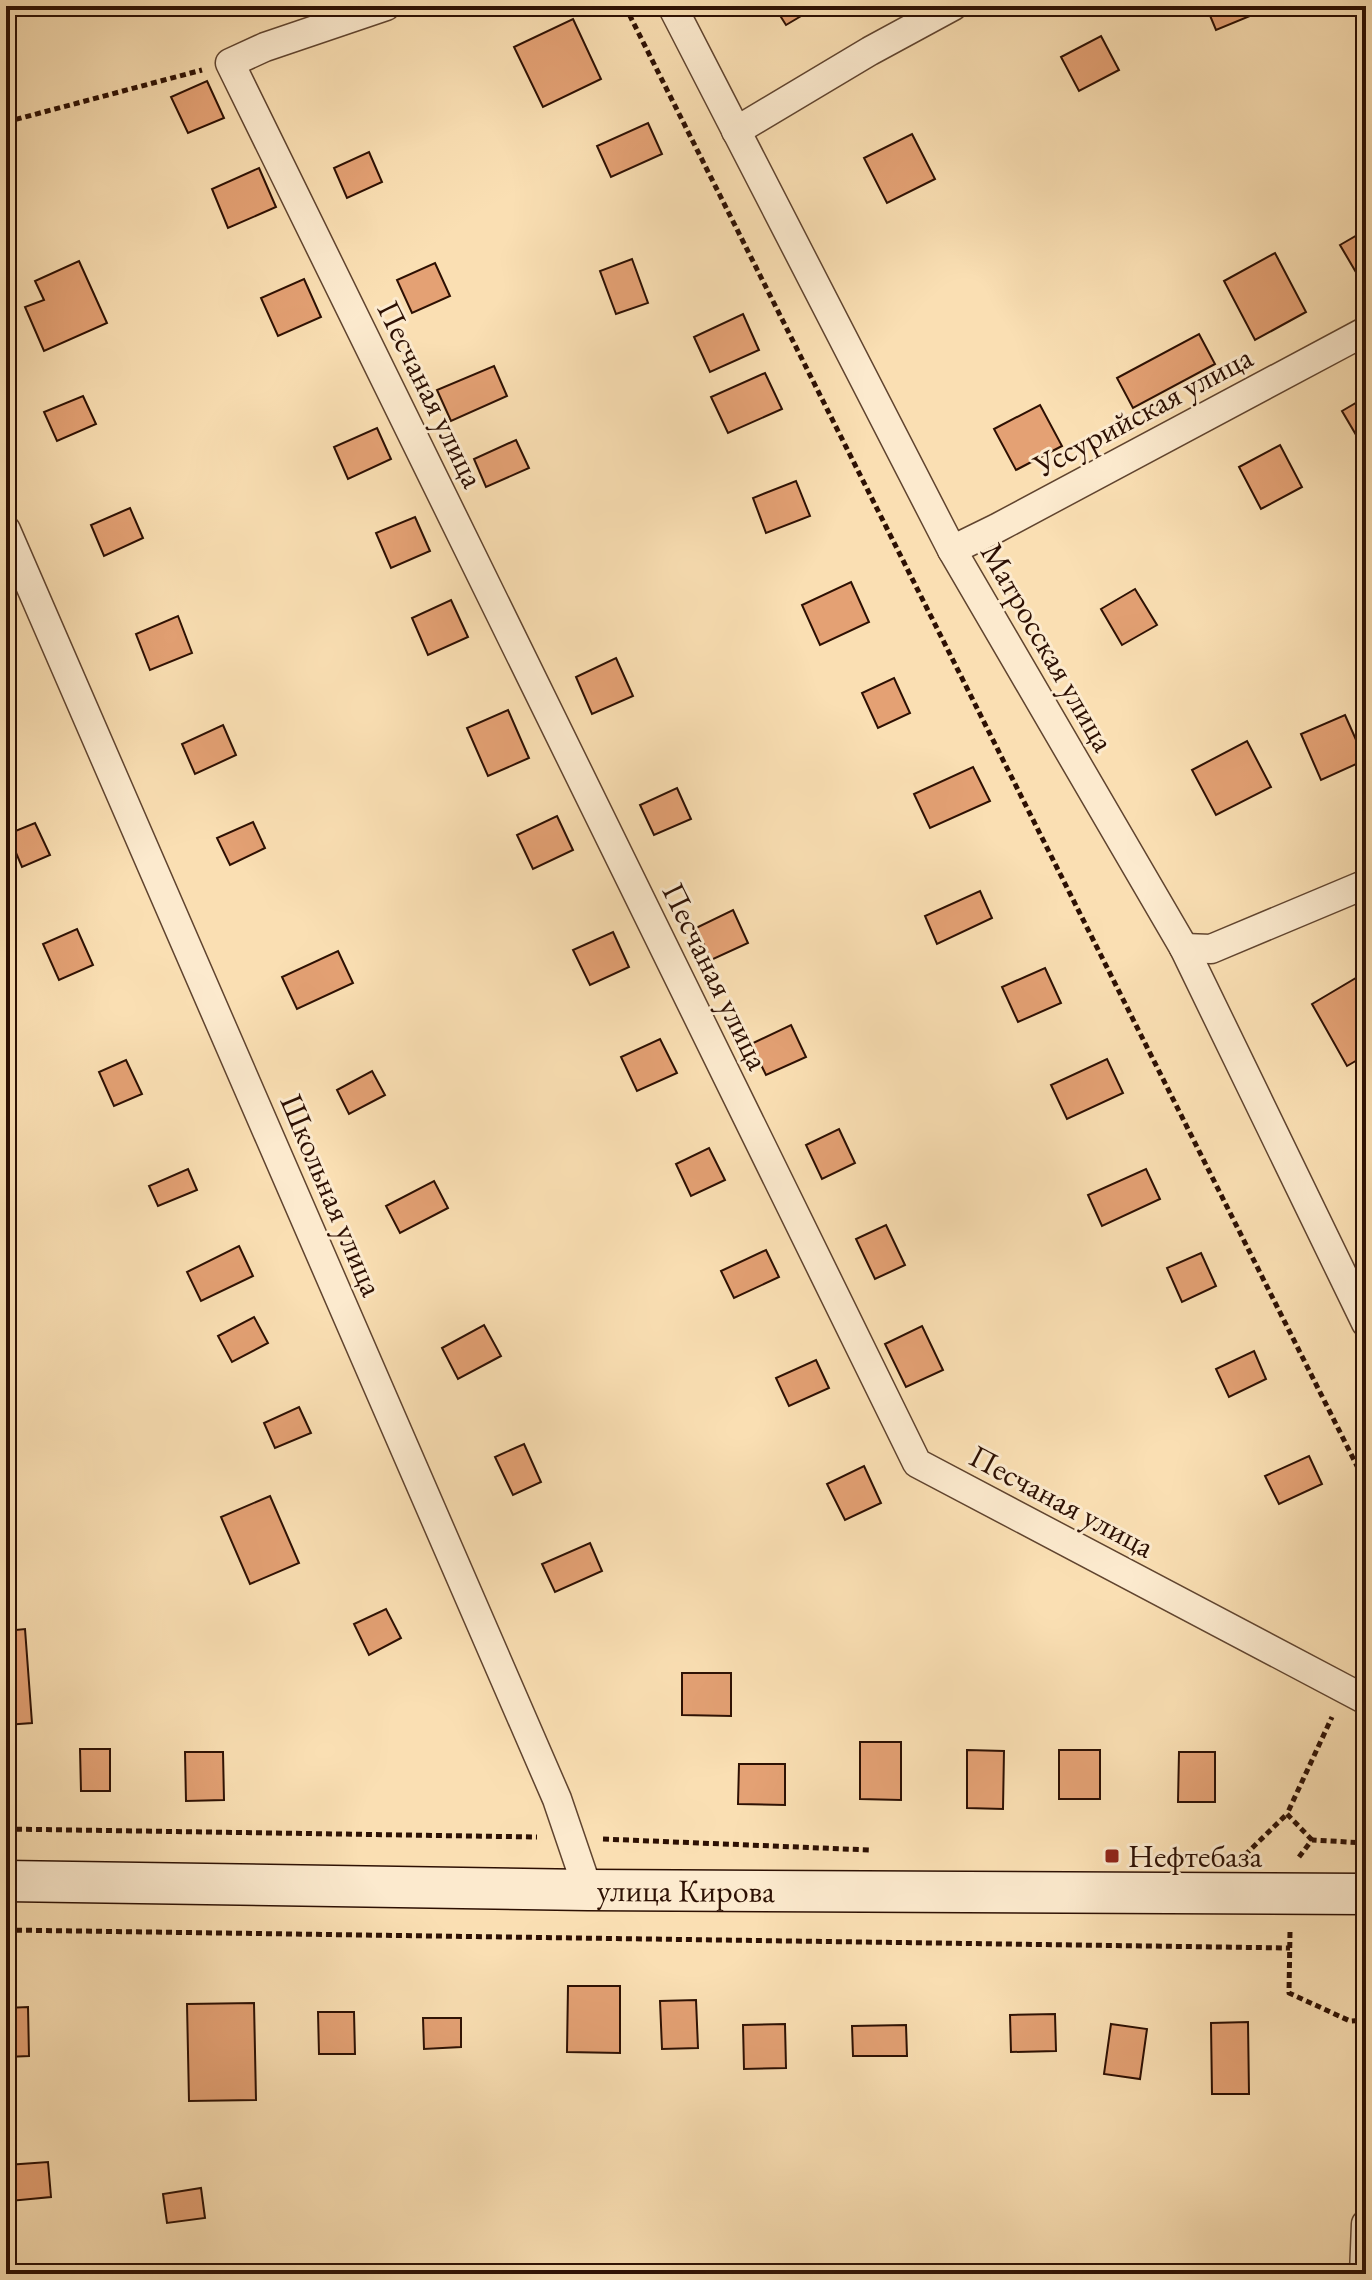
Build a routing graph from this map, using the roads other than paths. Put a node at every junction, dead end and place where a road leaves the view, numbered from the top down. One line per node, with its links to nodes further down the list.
1 (386, 6): 11 (street, Песчаная улица)
2 (672, 6): 4 (street, Матросская улица)
3 (953, 6): 4 (street)
4 (736, 131): 7 (street, Матросская улица)
5 (1366, 331): 7 (street, Уссурийская улица)
6 (6, 530): 13 (street, Школьная улица)
7 (952, 550): 9 (street, Матросская улица)
8 (1366, 884): 9 (street)
9 (1184, 948): 10 (street, Матросская улица)
10 (1366, 1323)
11 (1356, 1694)
12 (6, 1881): 13 (main road, улица Кирова)
13 (588, 1890): 14 (main road, улица Кирова)
14 (1366, 1894)
15 (1366, 2224): 16 (street)
16 (1364, 2274)

